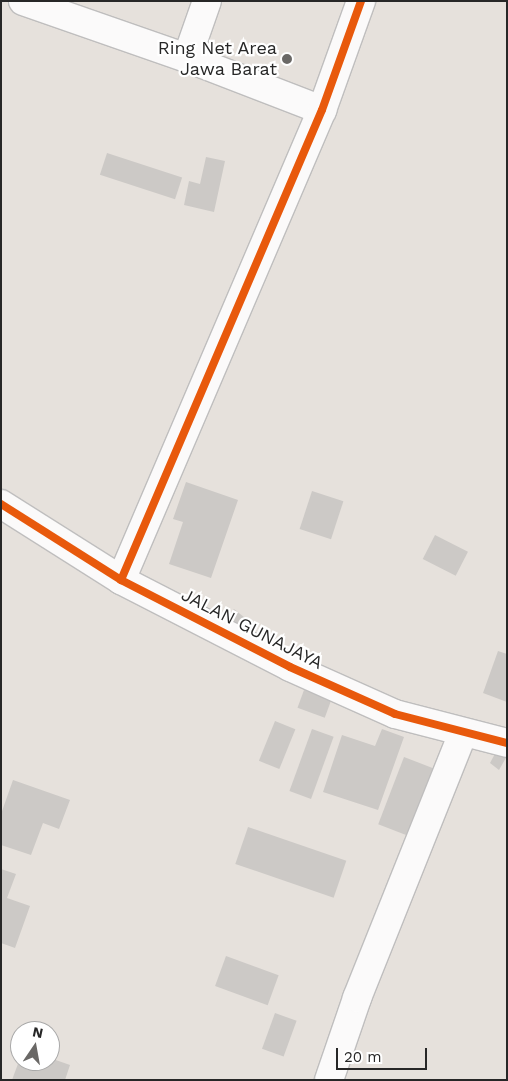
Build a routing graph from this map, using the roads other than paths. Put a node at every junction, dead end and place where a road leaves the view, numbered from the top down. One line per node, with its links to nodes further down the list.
1 (24, 1): 4 (street)
2 (207, 1): 5 (street)
3 (361, 1): 6 (street)
4 (58, 7): 5 (street)
5 (187, 58): 6 (street)
6 (322, 110): 8 (street)
7 (1, 504): 8 (street, JALAN GUNAJAYA)
8 (121, 580): 9 (street, JALAN GUNAJAYA)
9 (463, 734): 10 (street, JALAN GUNAJAYA); 11 (street)
10 (507, 743)
11 (329, 1080)

